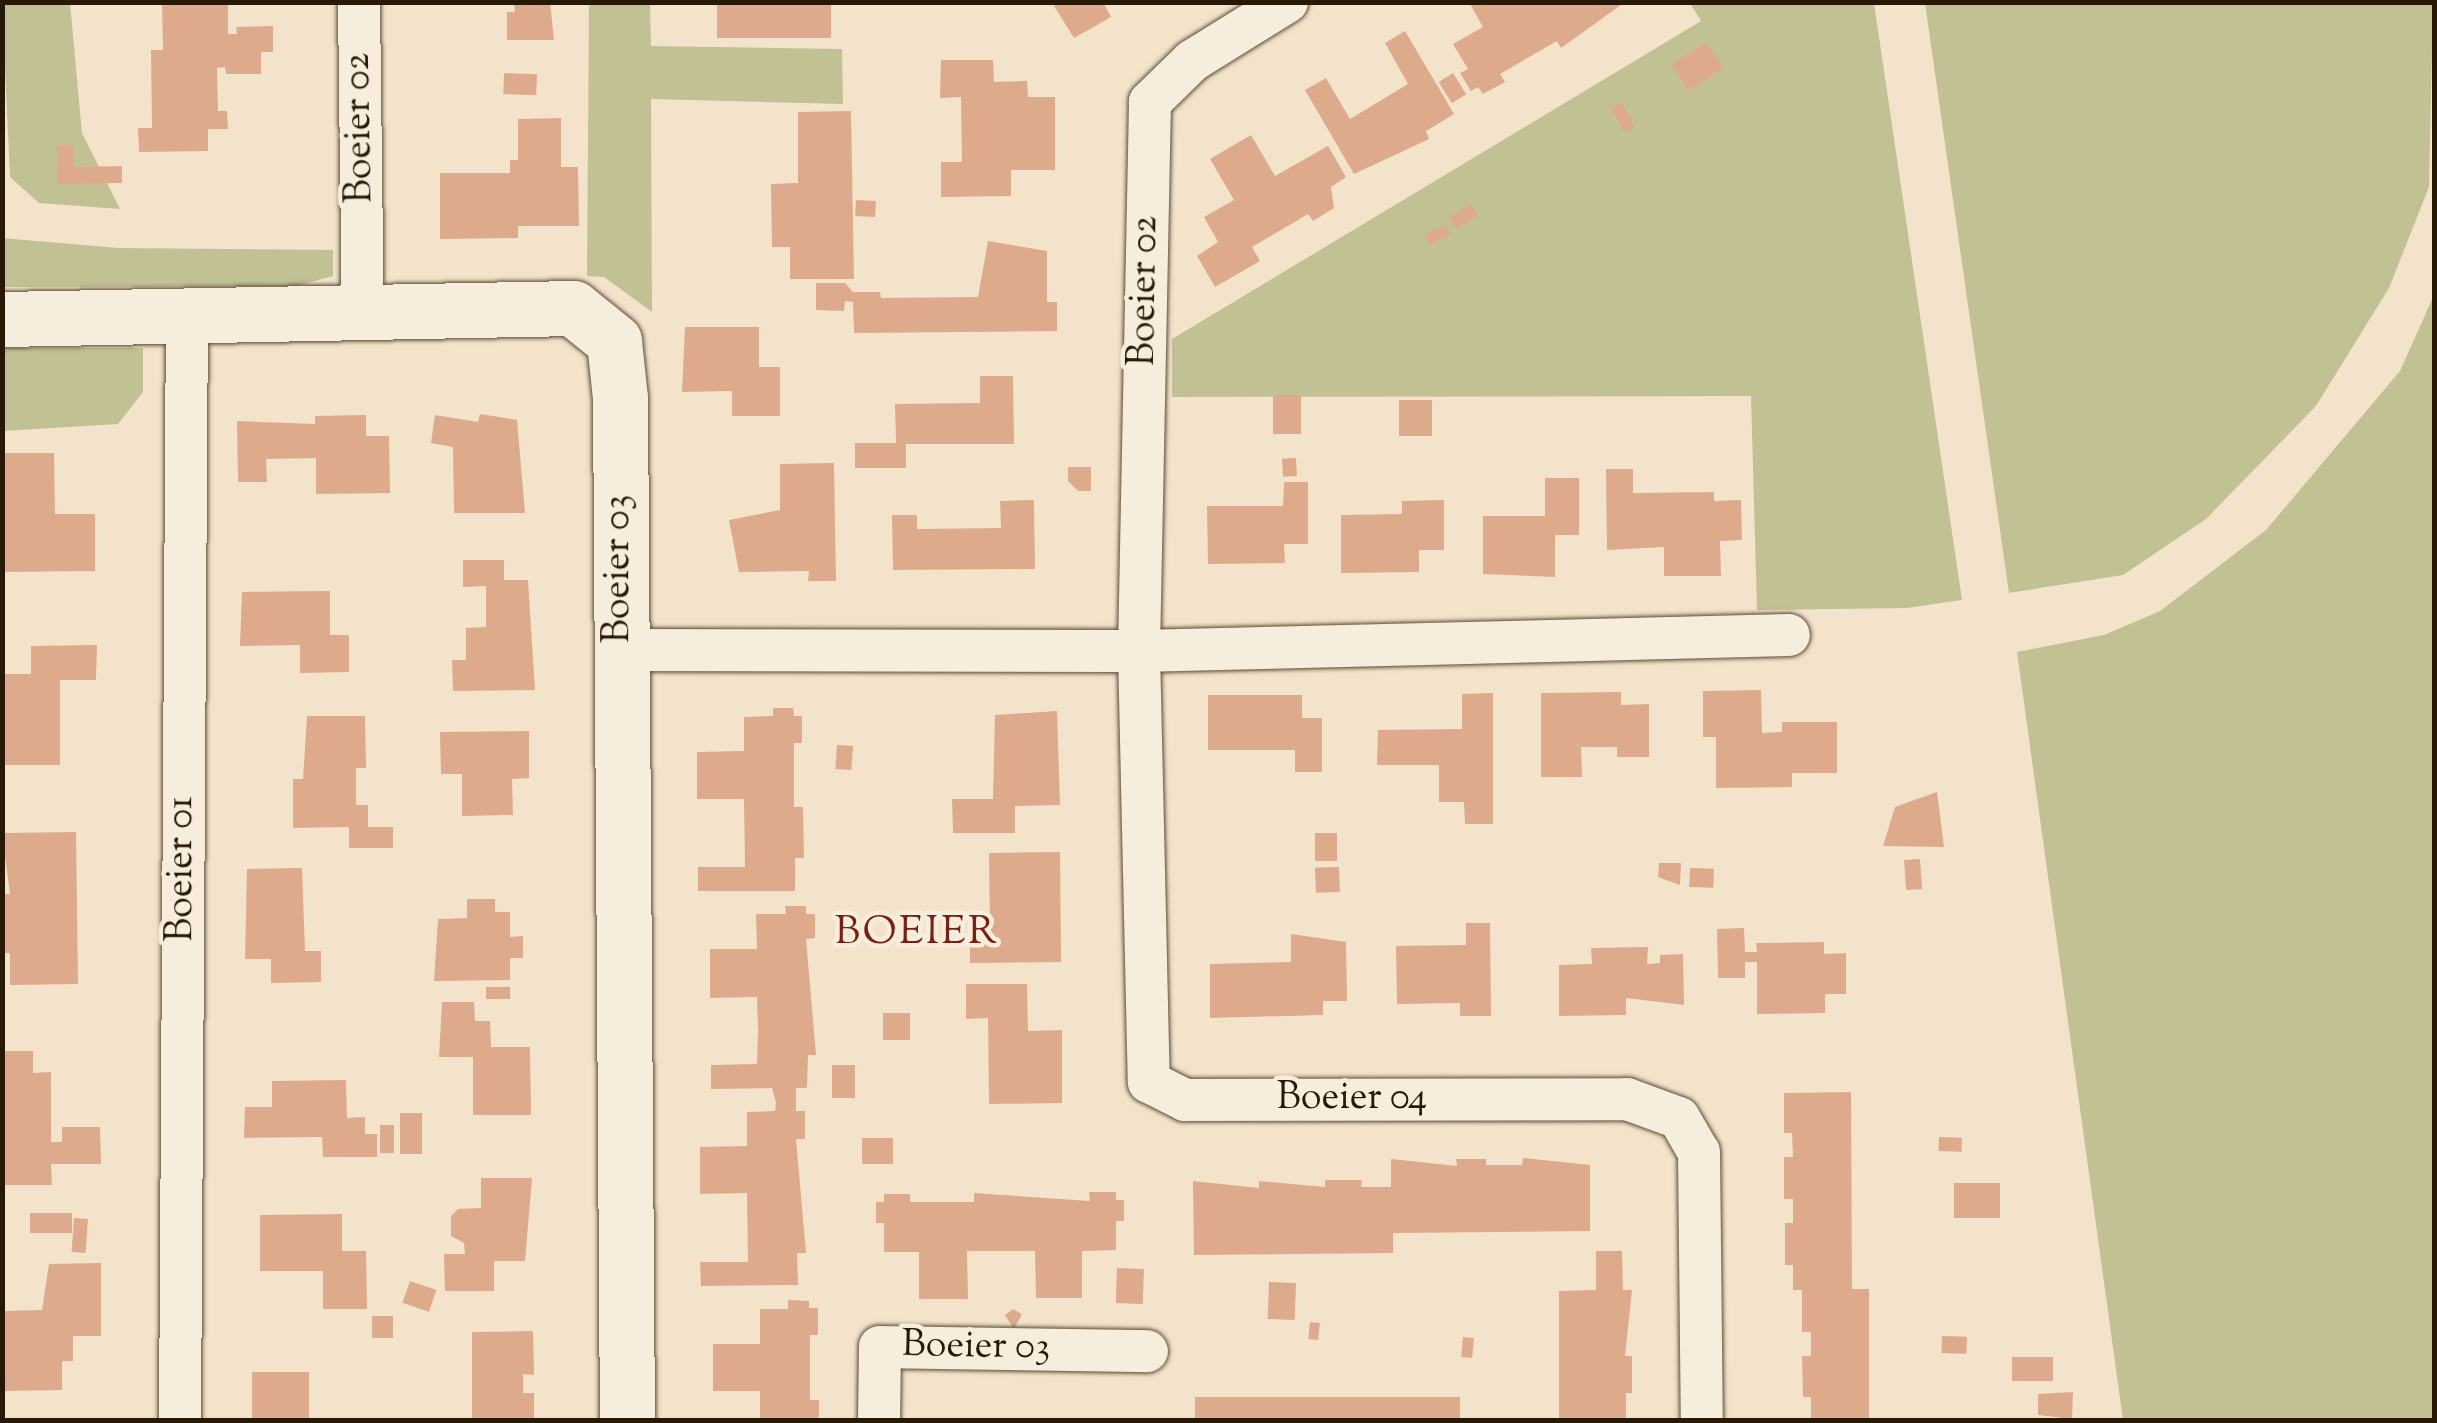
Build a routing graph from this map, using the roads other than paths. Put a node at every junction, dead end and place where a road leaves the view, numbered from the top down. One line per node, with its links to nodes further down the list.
1 (359, 2): 3 (street, Boeier 02)
2 (1287, 2): 8 (street, Boeier 02)
3 (363, 312): 4 (street, Boeier 03); 7 (street, Boeier 03)
4 (187, 318): 5 (street, Boeier 03); 10 (street, Boeier 01)
5 (2, 319)
6 (1789, 635): 8 (street)
7 (621, 650): 8 (street); 11 (street, Boeier 03)
8 (1139, 651): 13 (street, Boeier 04)
9 (1147, 1352): 12 (street, Boeier 03)
10 (180, 1420)
11 (627, 1420)
12 (879, 1420)
13 (1702, 1420)

